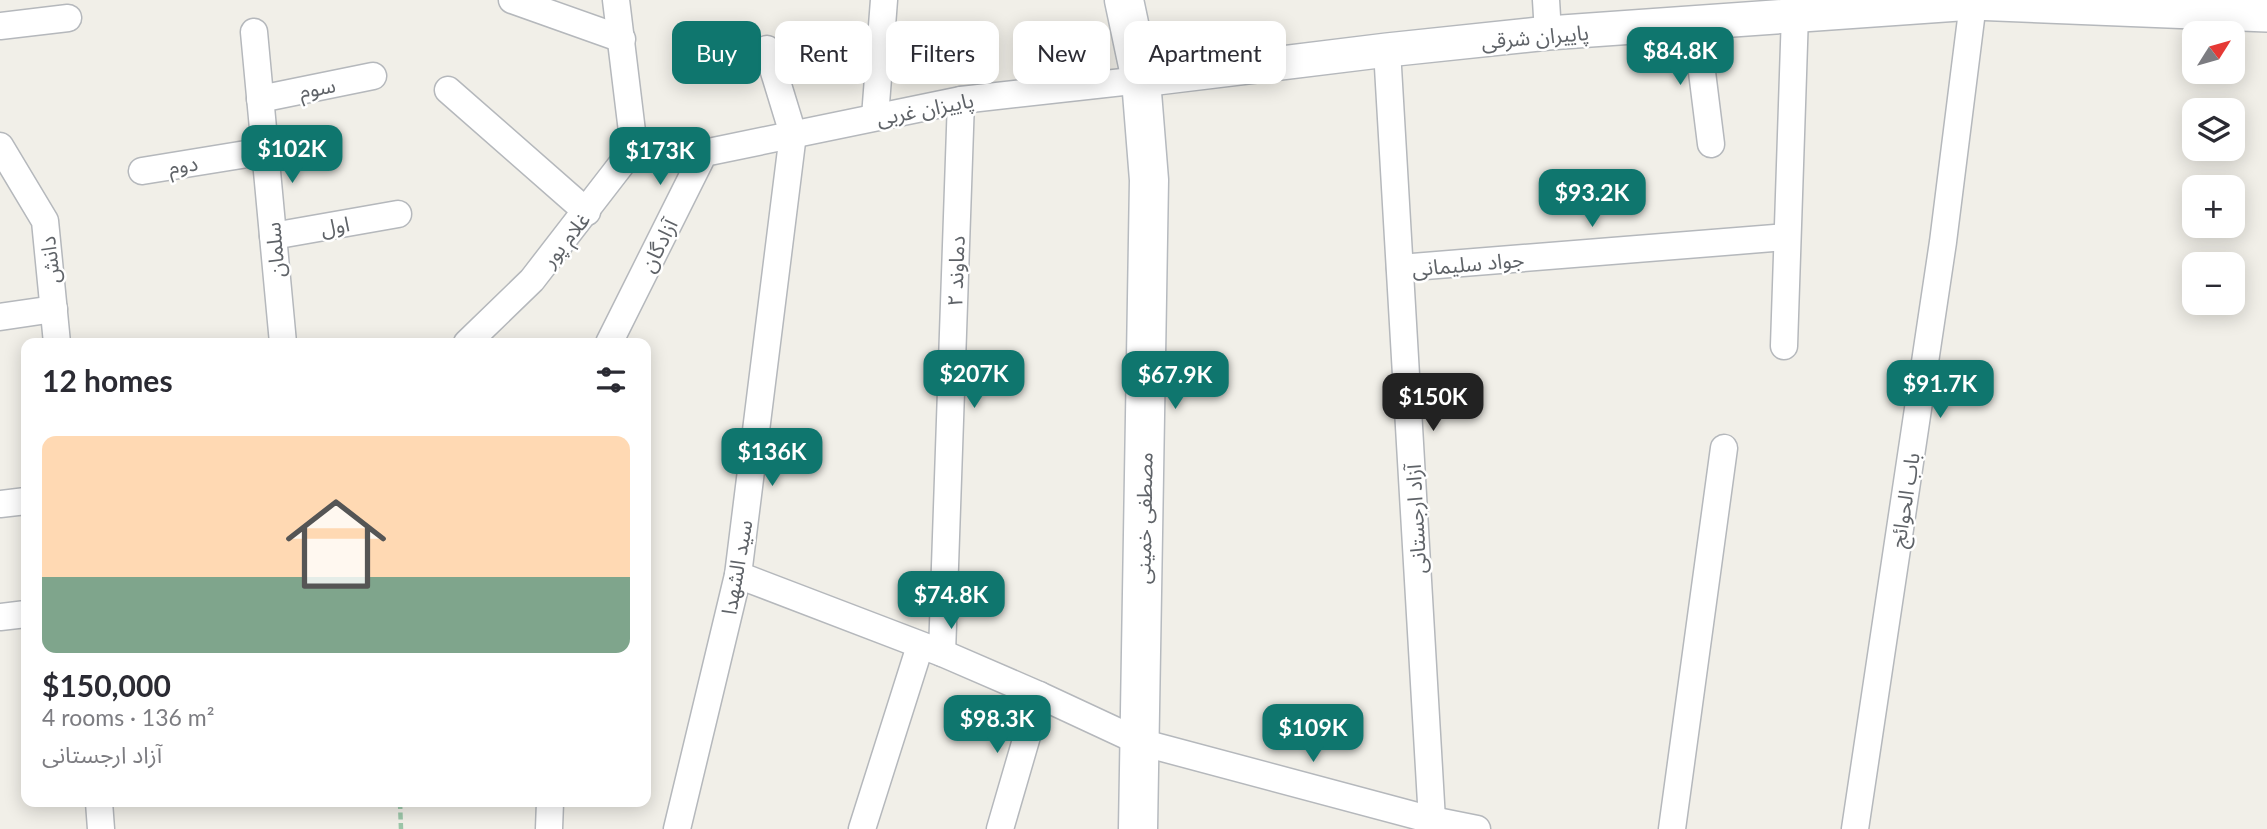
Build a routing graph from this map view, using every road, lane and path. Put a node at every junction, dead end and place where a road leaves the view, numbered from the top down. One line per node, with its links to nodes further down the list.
1 (512, 0): 15 (street)
2 (616, 0): 15 (street)
3 (884, 0): 25 (street)
4 (1124, 0): 10 (main road, مصطفی خمینی)
5 (1546, 0): 14 (street)
6 (1973, 3): 7 (street, پاییران شرقی); 8 (street, پاییران شرقی); 67 (street, باب الحوائج)
7 (1795, 7): 11 (street, پاییران شرقی); 36 (street)
8 (2267, 15)
9 (68, 18): 12 (street)
10 (1128, 21)
11 (1696, 24): 14 (street, پاییران شرقی); 27 (street)
12 (0, 26)
13 (254, 32): 23 (street, سلمان)
14 (1548, 33): 17 (street, پاییران شرقی)
15 (622, 39): 29 (street)
16 (767, 49): 26 (street)
17 (1387, 50): 18 (street, پاییران شرقی); 37 (street, آزاد ارجستانی)
18 (1286, 62)
19 (373, 76): 23 (street, سوم)
20 (1124, 82): 24 (street, پاییزان غربی)
21 (1141, 84): 53 (main road, مصطفی خمینی)
22 (448, 90): 33 (street)
23 (260, 99): 30 (street, سلمان)
24 (961, 100): 25 (street, پاییزان غربی); 51 (street, دماوند ۲)
25 (874, 117): 26 (street, پاییزان غربی)
26 (793, 134): 31 (street); 48 (street, سید الشهدا)
27 (1711, 144)
28 (0, 146): 38 (street, دانش)
29 (634, 148): 31 (street); 33 (street, غلام پور)
30 (265, 151): 32 (street, دوم); 35 (street, سلمان)
31 (704, 153): 43 (street, آزادگان)
32 (142, 171)
33 (586, 212): 42 (street, غلام پور)
34 (398, 214): 35 (street, اول)
35 (273, 236): 41 (street, سلمان)
36 (1787, 237): 37 (street, جواد سلیمانی); 44 (street)
37 (1400, 268): 57 (street, آزاد ارجستانی)
38 (54, 309): 39 (street); 40 (street, دانش)
39 (0, 317)
40 (57, 338)
41 (283, 338)
42 (472, 338)
43 (612, 338)
44 (1784, 345)
45 (1724, 448): 66 (street)
46 (21, 502): 47 (street)
47 (0, 504)
48 (738, 575): 51 (street); 61 (street, سید الشهدا)
49 (21, 615): 50 (street)
50 (0, 618)
51 (931, 649): 52 (street); 62 (street, دماوند ۲)
52 (1039, 695): 53 (street); 63 (street)
53 (1140, 742): 57 (street); 64 (main road, مصطفی خمینی)
54 (99, 807): 58 (street)
55 (400, 807): 59 (path)
56 (550, 807): 60 (street)
57 (1432, 820): 65 (street)
58 (101, 829)
59 (401, 829)
60 (550, 829)
61 (677, 829)
62 (862, 829)
63 (1000, 829)
64 (1138, 829)
65 (1477, 829)
66 (1672, 829)
67 (1855, 829)

